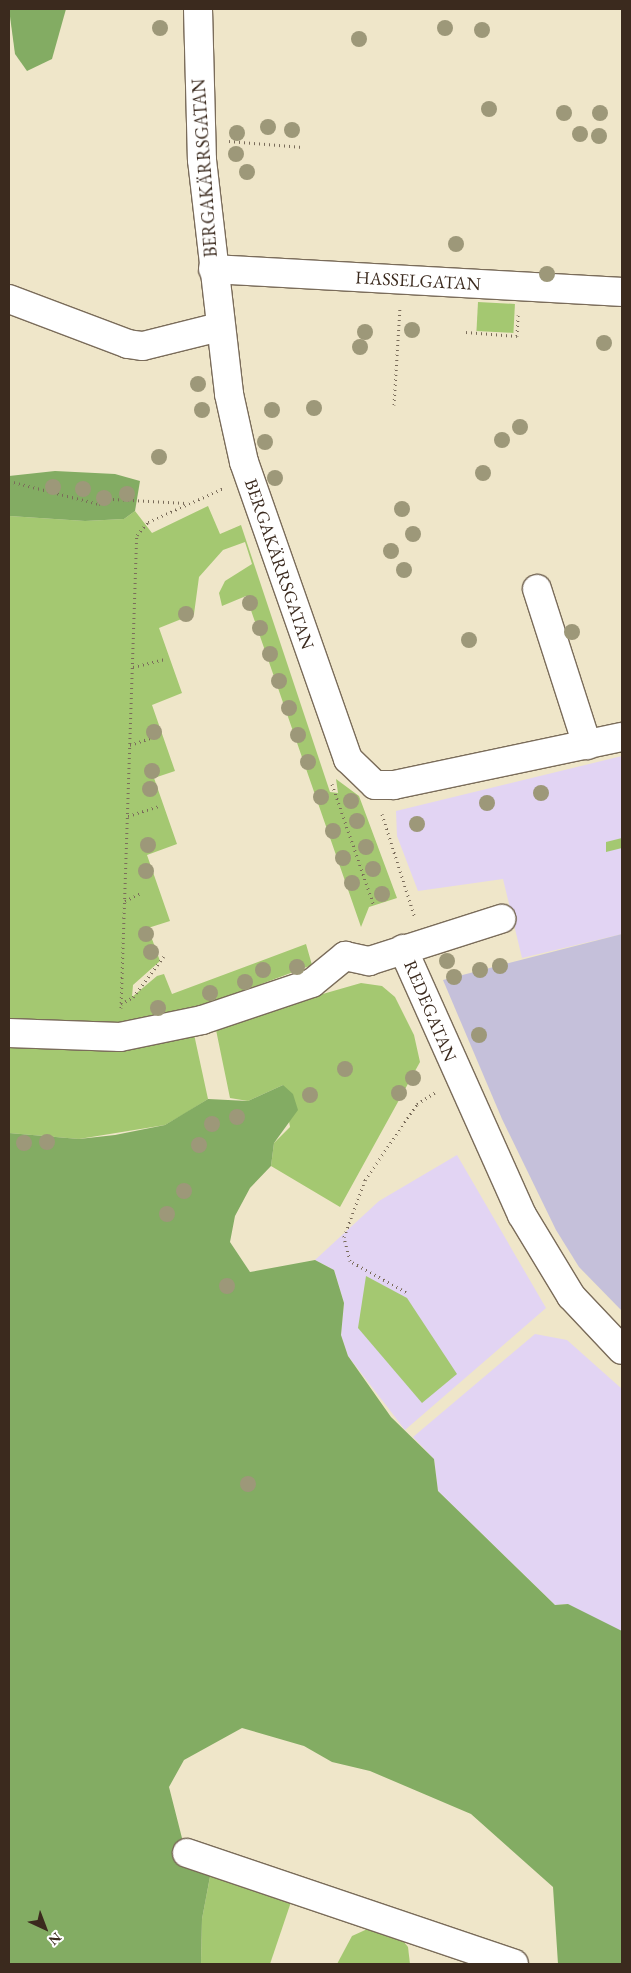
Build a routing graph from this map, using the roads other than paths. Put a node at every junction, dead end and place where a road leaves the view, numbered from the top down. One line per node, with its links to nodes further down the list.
1 (198, 9): 2 (street, BERGAKÄRRSGATAN)
2 (213, 269): 3 (street, HASSELGATAN); 5 (street, BERGAKÄRRSGATAN)
3 (622, 292)
4 (9, 299): 5 (street)
5 (219, 327): 8 (street, BERGAKÄRRSGATAN)
6 (537, 589): 8 (street)
7 (622, 737): 8 (street)
8 (587, 745)
9 (501, 919): 10 (street)
10 (413, 945): 11 (street, REDEGATAN); 12 (street, REDEGATAN)
11 (9, 1033)
12 (622, 1350)
13 (187, 1853): 14 (street)
14 (514, 1964)

